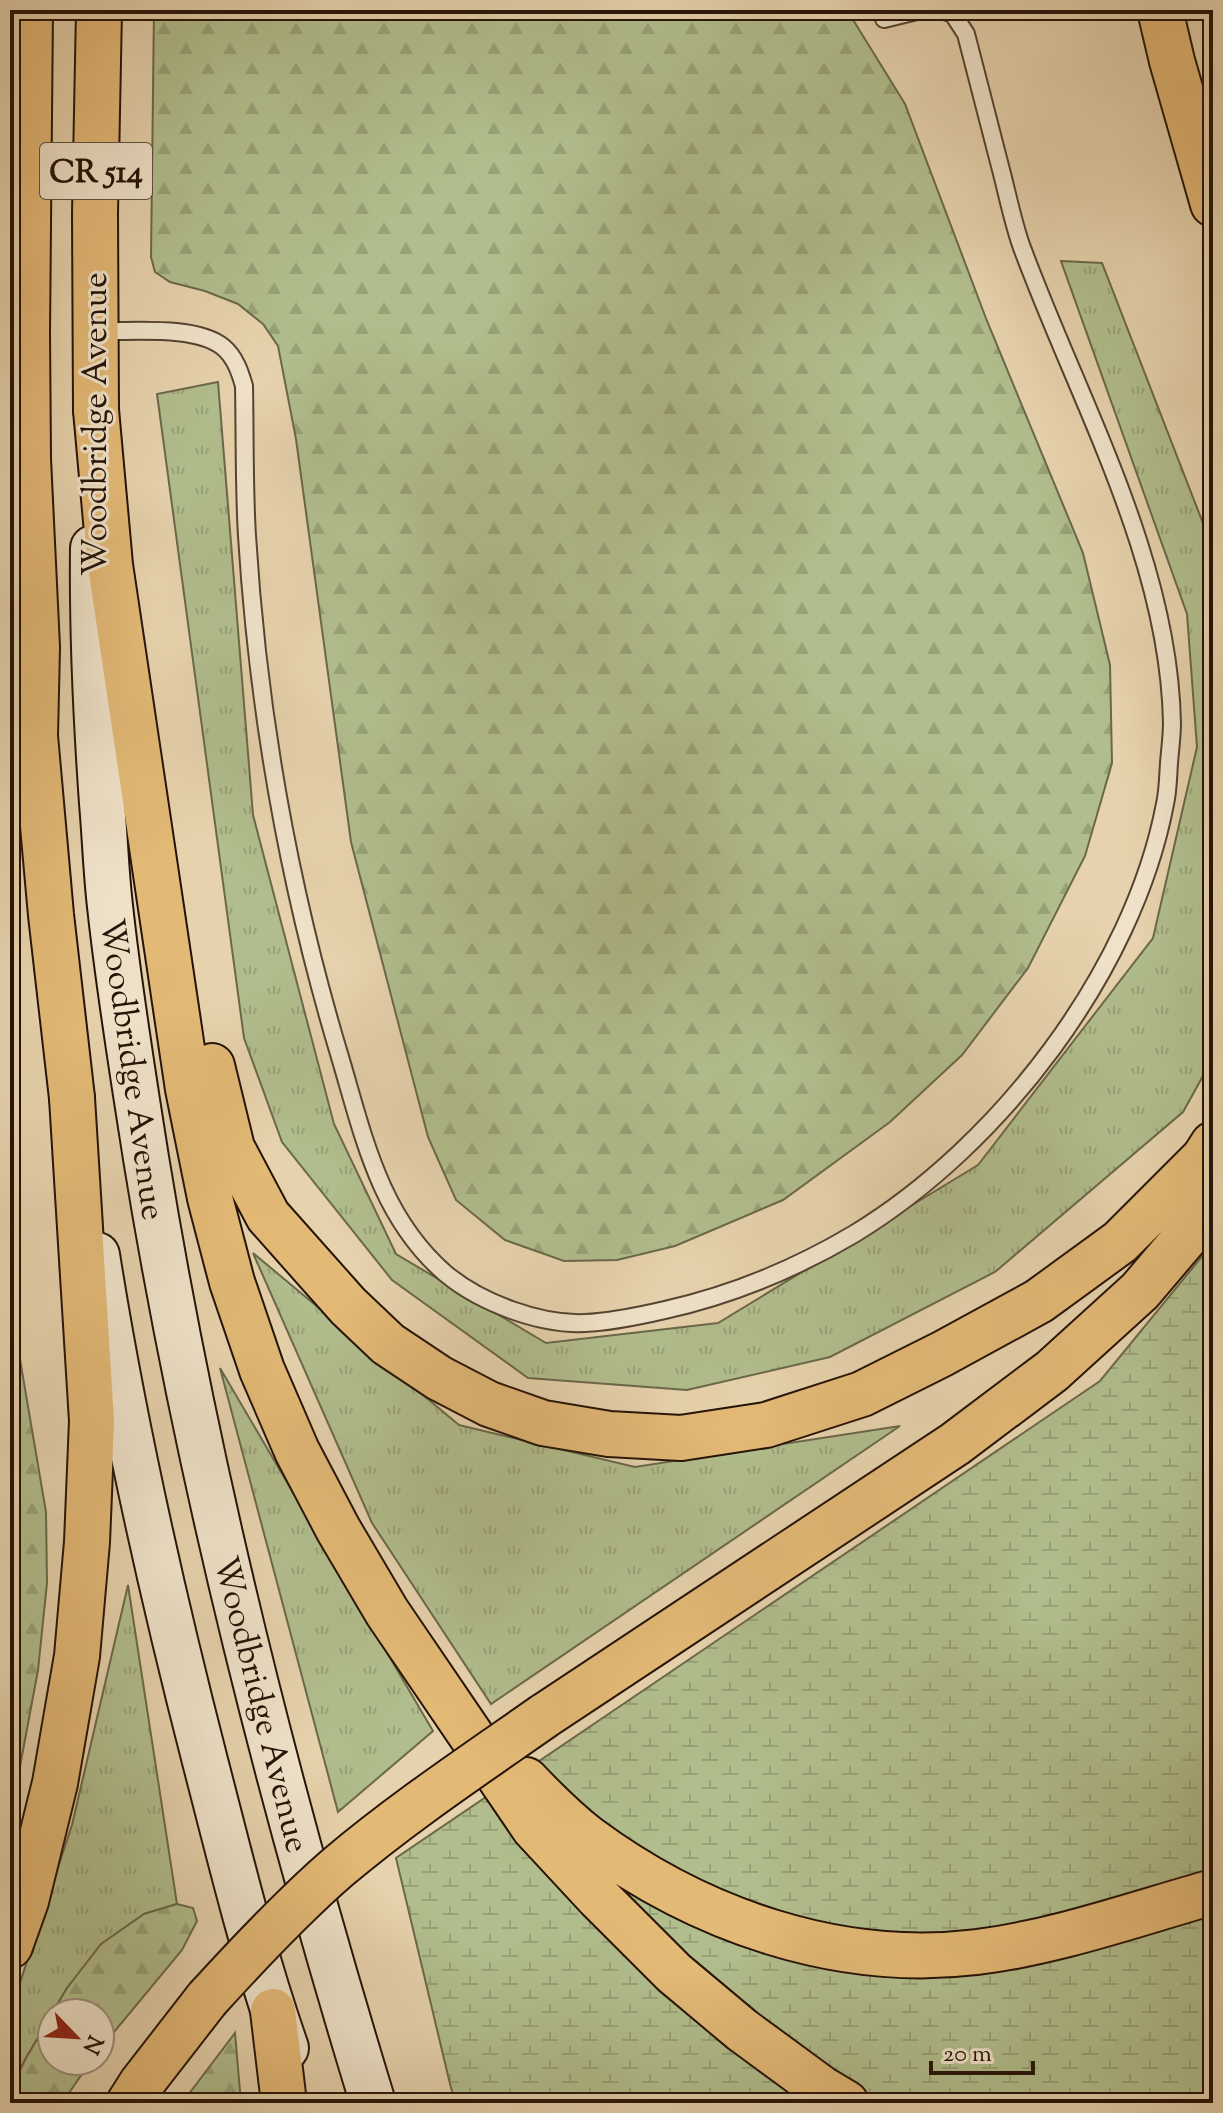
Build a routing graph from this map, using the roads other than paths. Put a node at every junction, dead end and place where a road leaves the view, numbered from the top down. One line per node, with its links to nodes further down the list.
1 (30, 10): 11 (main road, Woodbridge Avenue / CR 514)
2 (99, 10): 8 (main road, Woodbridge Avenue / CR 514)
3 (942, 10): 8 (lane)
4 (1160, 10): 7 (main road)
5 (916, 11): 6 (lane)
6 (884, 19)
7 (1213, 204)
8 (95, 331): 9 (main road, Woodbridge Avenue / CR 514)
9 (96, 410): 10 (main road); 21 (main road, Woodbridge Avenue / CR 514)
10 (155, 869): 12 (main road); 14 (main road)
11 (72, 1098): 16 (main road); 17 (main road, Woodbridge Avenue / CR 514)
12 (1213, 1144)
13 (1213, 1205): 18 (main road, bridge)
14 (439, 1688): 15 (main road); 22 (main road)
15 (1213, 1892)
16 (10, 1946)
17 (273, 2011): 19 (main road); 20 (main road, Woodbridge Avenue / CR 514)
18 (129, 2103)
19 (284, 2103)
20 (305, 2103)
21 (373, 2103)
22 (846, 2103)

